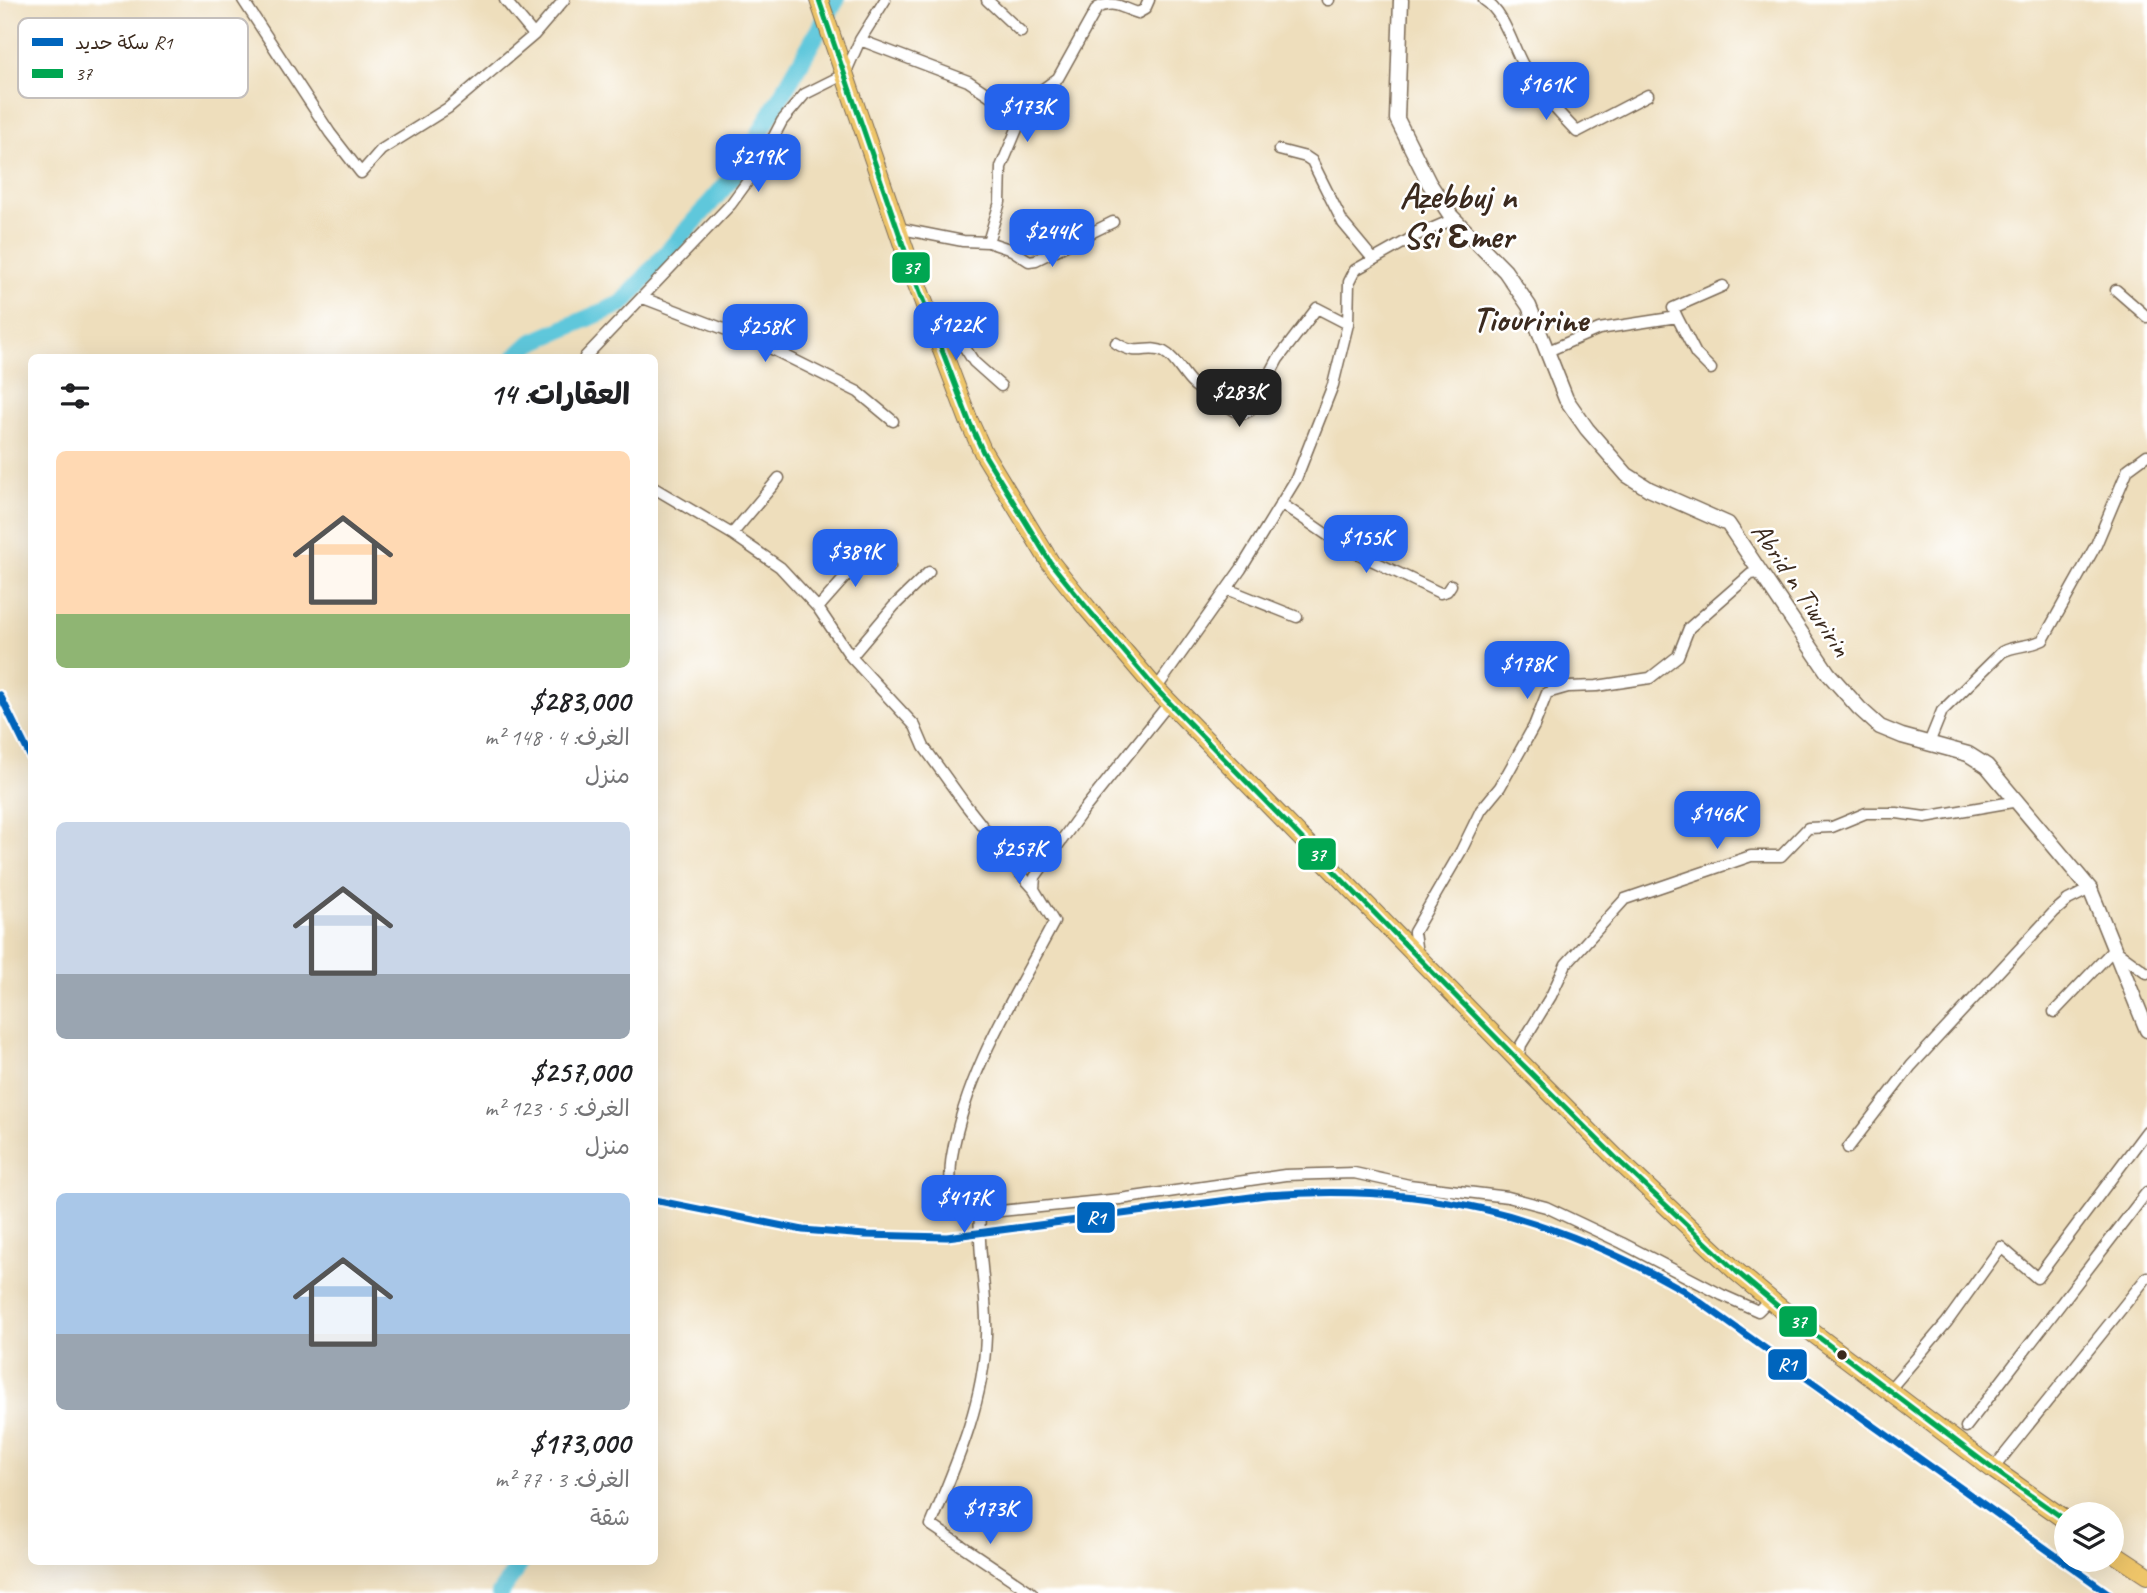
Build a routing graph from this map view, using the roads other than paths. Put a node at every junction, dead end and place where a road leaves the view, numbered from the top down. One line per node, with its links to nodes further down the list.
1 (243, 0): 11 (street)
2 (505, 0): 11 (street)
3 (564, 0): 11 (street)
4 (885, 0): 12 (street)
5 (987, 0): 10 (street)
6 (1150, 0): 15 (street)
7 (1401, 0): 17 (street, Abrid n Tiwririn)
8 (1484, 0): 14 (street)
9 (820, 4): 13 (main road)
10 (1021, 32)
11 (534, 35)
12 (860, 40): 13 (street); 15 (street)
13 (845, 74): 19 (main road); 24 (street)
14 (1648, 95)
15 (1022, 117): 20 (street)
16 (1279, 150): 21 (street)
17 (1454, 219): 21 (street); 30 (street, Abrid n Tiwririn)
18 (1113, 222): 20 (street)
19 (897, 228): 20 (street); 25 (main road)
20 (988, 242)
21 (1373, 259): 28 (street)
22 (1723, 286): 26 (street)
23 (2116, 290): 27 (street)
24 (643, 298): 31 (street); 34 (street)
25 (929, 315): 33 (street); 48 (main road)
26 (1677, 317): 30 (street); 32 (street)
27 (2147, 317)
28 (1348, 324): 29 (street); 38 (street)
29 (1116, 343)
30 (1548, 351): 42 (street, Abrid n Tiwririn)
31 (588, 354)
32 (1711, 369)
33 (1001, 386)
34 (893, 421)
35 (2147, 454): 50 (street)
36 (779, 478): 39 (street)
37 (658, 490): 39 (street)
38 (1282, 504): 43 (street); 44 (street)
39 (732, 534): 45 (street)
40 (890, 567): 45 (street)
41 (929, 572): 47 (street)
42 (1759, 573): 50 (street, Abrid n Tiwririn); 55 (street)
43 (1451, 585)
44 (1227, 589): 46 (street); 48 (street)
45 (818, 608): 47 (street)
46 (1297, 617)
47 (851, 657): 52 (street)
48 (1156, 689): 49 (main road)
49 (1170, 702): 52 (street); 55 (main road)
50 (1929, 743): 51 (street, Abrid n Tiwririn)
51 (2018, 801): 53 (street, Abrid n Tiwririn); 59 (street)
52 (1034, 889): 63 (street)
53 (2090, 889): 54 (street, Abrid n Tiwririn); 61 (street)
54 (2114, 949): 56 (street); 57 (street); 58 (street, Abrid n Tiwririn)
55 (1417, 954): 59 (main road)
56 (2147, 973)
57 (2054, 1012)
58 (2147, 1030)
59 (1518, 1060): 65 (main road)
60 (2147, 1131): 66 (street)
61 (1848, 1148)
62 (2147, 1192): 67 (street)
63 (980, 1213): 65 (street); 72 (street)
64 (2147, 1276): 68 (street)
65 (1770, 1299): 66 (main road)
66 (1889, 1389): 68 (main road)
67 (1966, 1427)
68 (1993, 1469): 69 (main road)
69 (2054, 1512)
70 (2124, 1560): 71 (main road)
71 (2147, 1575)
72 (1032, 1593)

